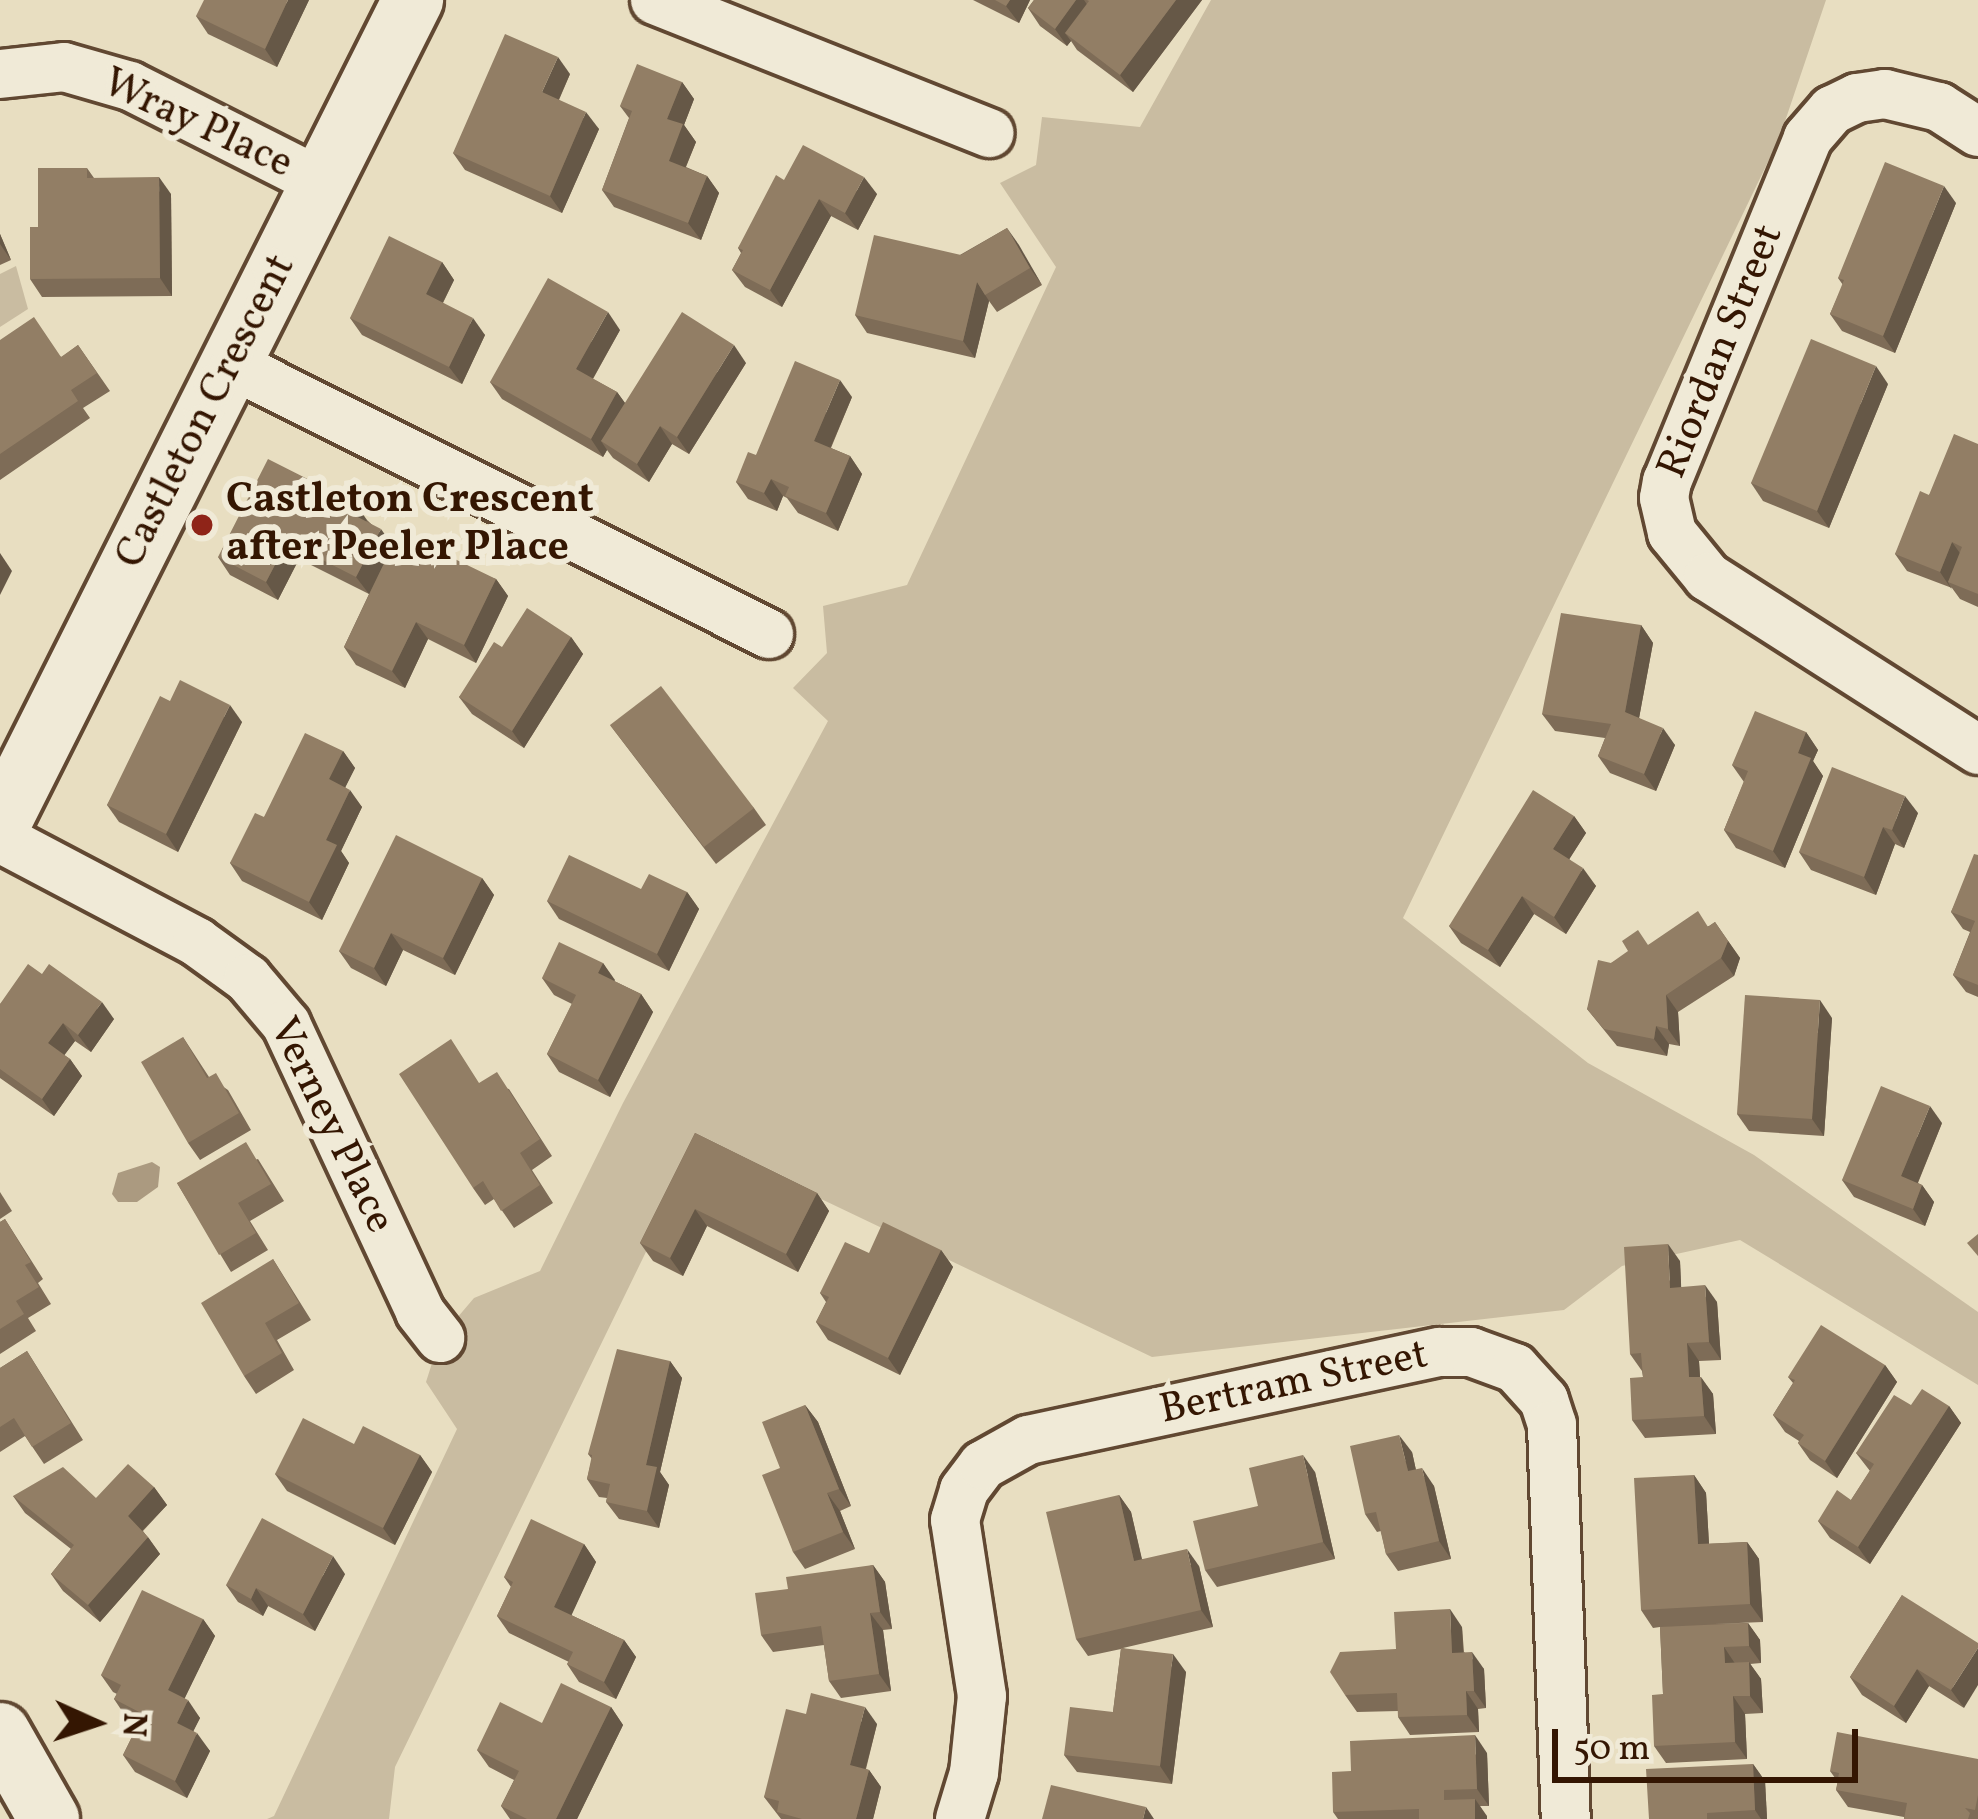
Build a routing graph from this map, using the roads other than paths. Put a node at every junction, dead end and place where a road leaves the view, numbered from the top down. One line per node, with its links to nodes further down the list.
1 (413, 0): 6 (street, Castleton Crescent)
2 (655, 0): 5 (street)
3 (0, 74): 6 (street, Wray Place)
4 (1978, 132): 9 (street, Riordan Street)
5 (990, 133)
6 (322, 183): 7 (street, Castleton Crescent)
7 (231, 364): 8 (street); 10 (street, Castleton Crescent)
8 (770, 634)
9 (1978, 750)
10 (0, 824)
11 (0, 838): 12 (street, Verney Place)
12 (440, 1338)
13 (0, 1733): 14 (street)
14 (49, 1819)
15 (960, 1819): 16 (street, Bertram Street)
16 (1567, 1819)

